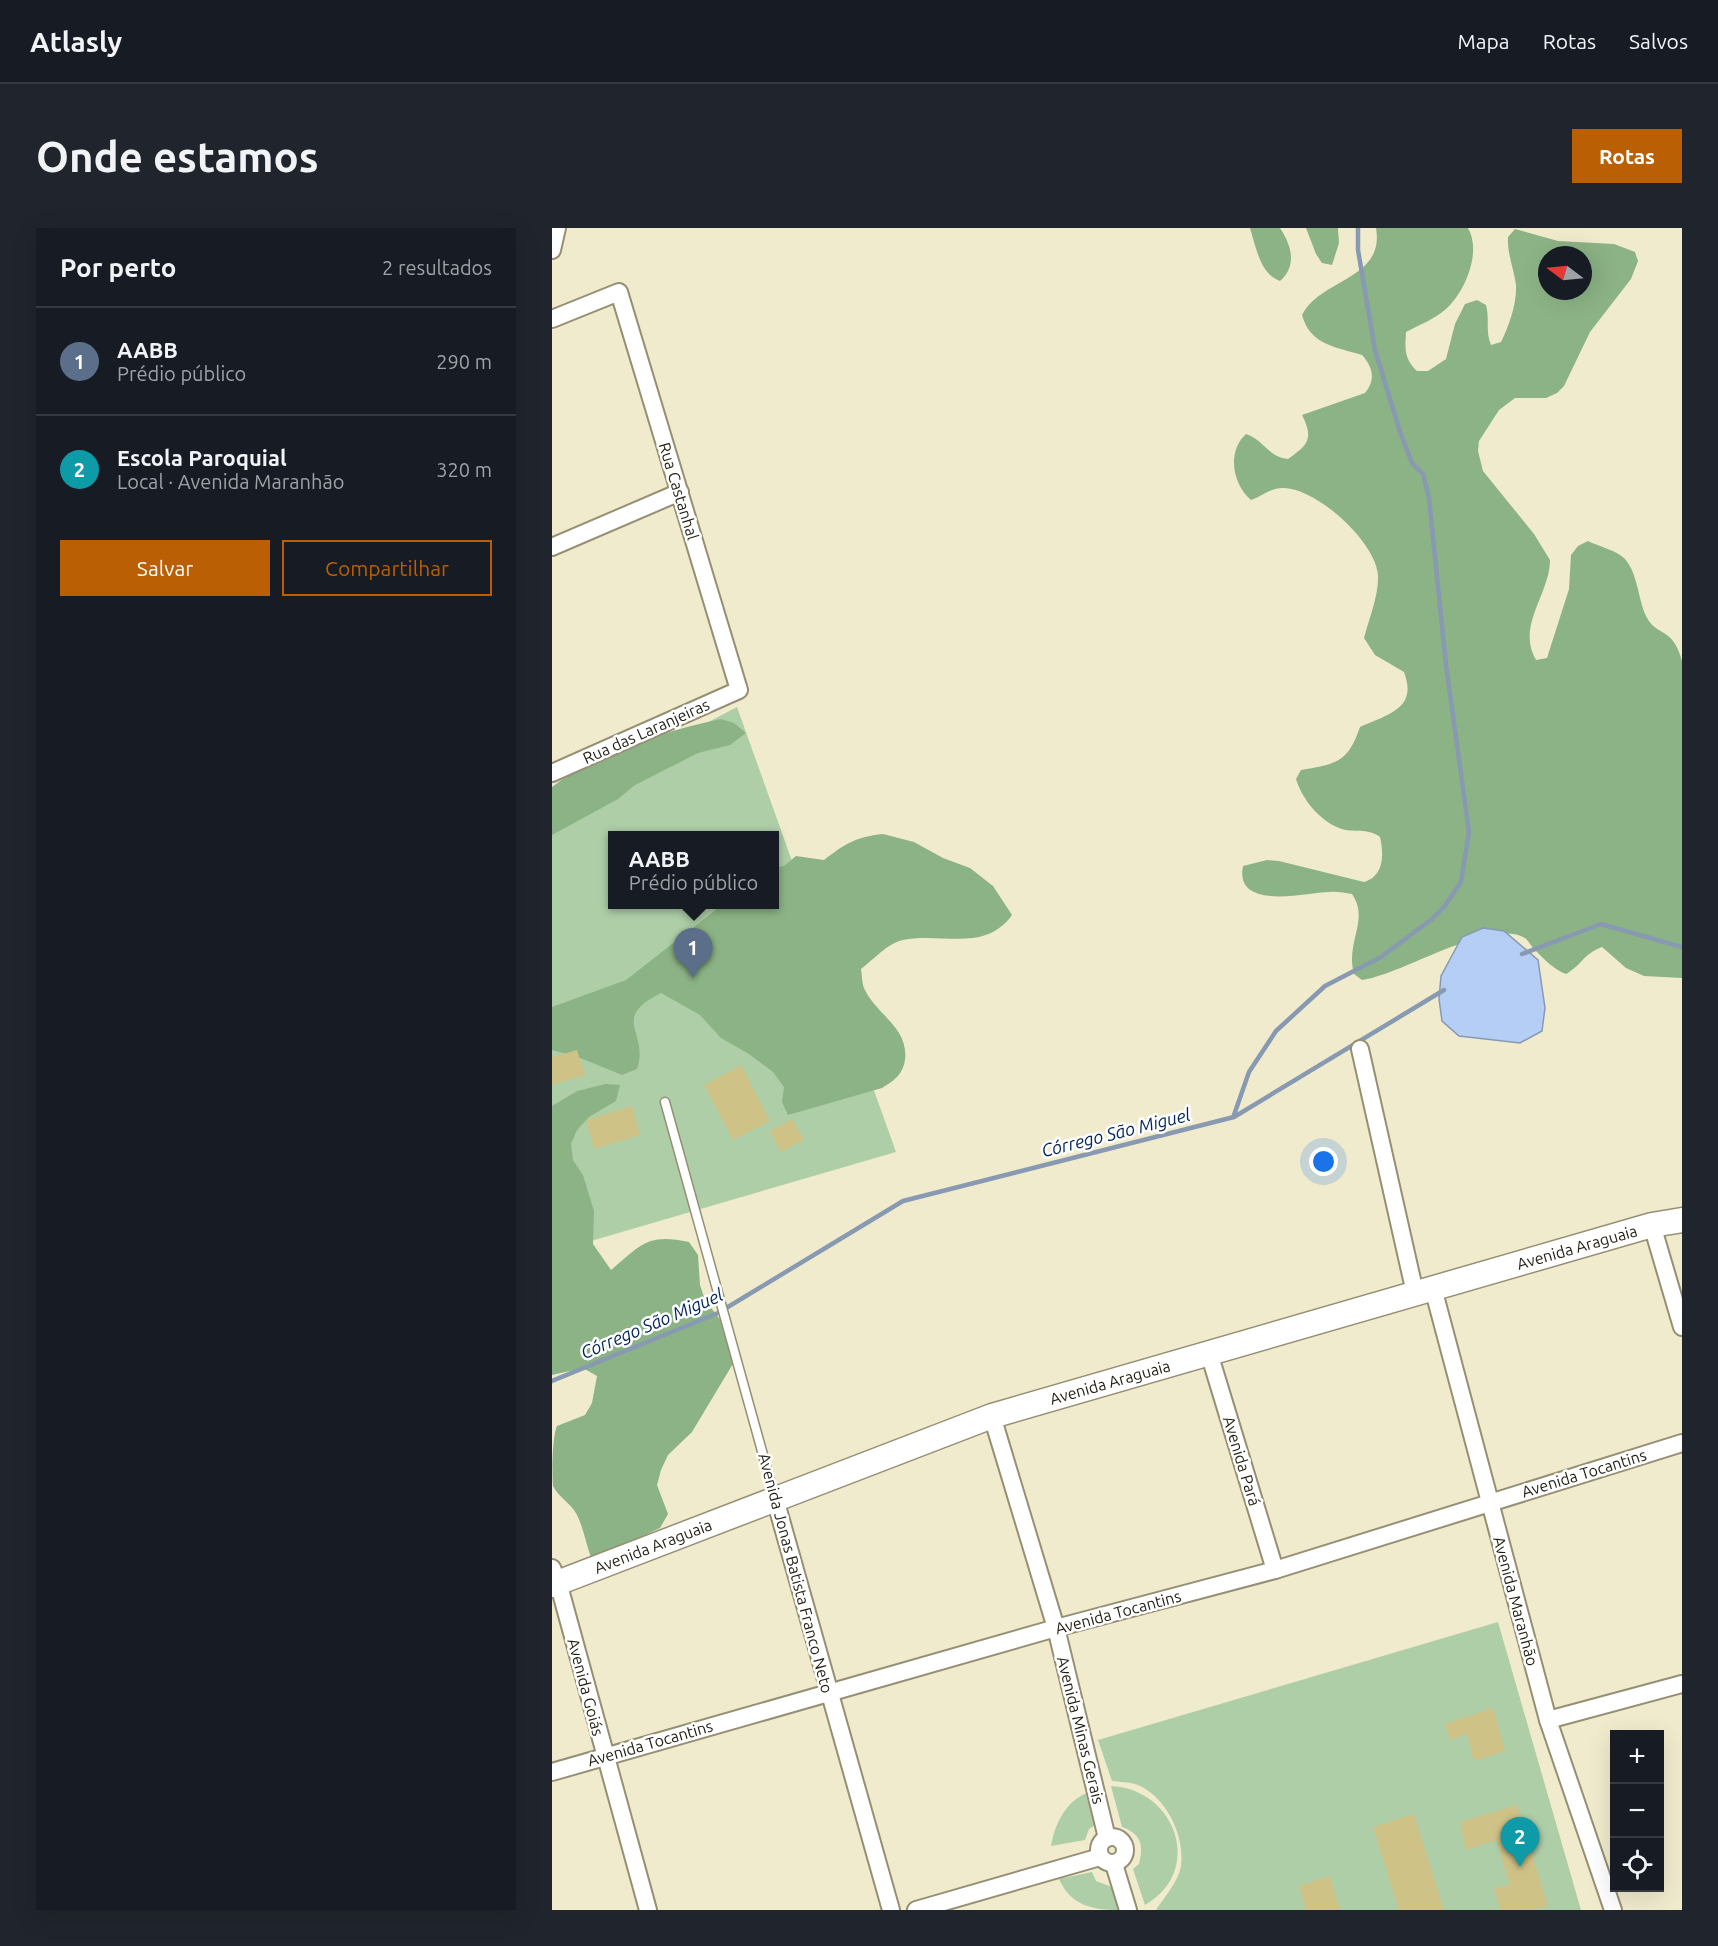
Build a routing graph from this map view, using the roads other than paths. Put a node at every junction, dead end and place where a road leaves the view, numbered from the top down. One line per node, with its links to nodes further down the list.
1 (557, 228): 2 (street)
2 (552, 250)
3 (552, 319): 4 (street, Rua Castanhal)
4 (680, 492): 5 (street); 6 (street, Rua Castanhal)
5 (552, 547)
6 (740, 690): 7 (street, Rua das Laranjeiras)
7 (552, 773)
8 (1360, 1049): 12 (street, Avenida Maranhão)
9 (665, 1102): 17 (lane, Avenida Jonas Batista Franco Neto)
10 (1682, 1220): 11 (street, Avenida Araguaia)
11 (1652, 1225): 12 (street, Avenida Araguaia); 13 (street)
12 (1424, 1291): 14 (street, Avenida Araguaia); 18 (street, Avenida Maranhão)
13 (1682, 1327)
14 (1209, 1353): 15 (street, Avenida Araguaia); 19 (street, Avenida Pará)
15 (992, 1416): 17 (street, Avenida Araguaia); 21 (street, Avenida Minas Gerais)
16 (1682, 1443): 18 (street, Avenida Tocantins)
17 (775, 1499): 20 (street, Avenida Araguaia); 23 (street, Avenida Jonas Batista Franco Neto)
18 (1489, 1502): 19 (street, Avenida Tocantins); 24 (street, Avenida Maranhão)
19 (1275, 1570): 21 (street, Avenida Tocantins)
20 (554, 1578): 25 (street, Avenida Goiás)
21 (1056, 1628): 23 (street, Avenida Tocantins); 27 (street, Avenida Minas Gerais)
22 (1682, 1684): 24 (street)
23 (828, 1692): 25 (street, Avenida Tocantins); 30 (street, Avenida Jonas Batista Franco Neto)
24 (1548, 1720): 33 (street, Avenida Maranhão)
25 (604, 1755): 26 (street, Avenida Tocantins); 29 (street, Avenida Goiás)
26 (552, 1772)
27 (1107, 1838): 28 (street); 28 (street, Avenida Minas Gerais)
28 (1107, 1860): 31 (street); 32 (street)
29 (648, 1910)
30 (891, 1910)
31 (916, 1910)
32 (1128, 1910)
33 (1613, 1910)

